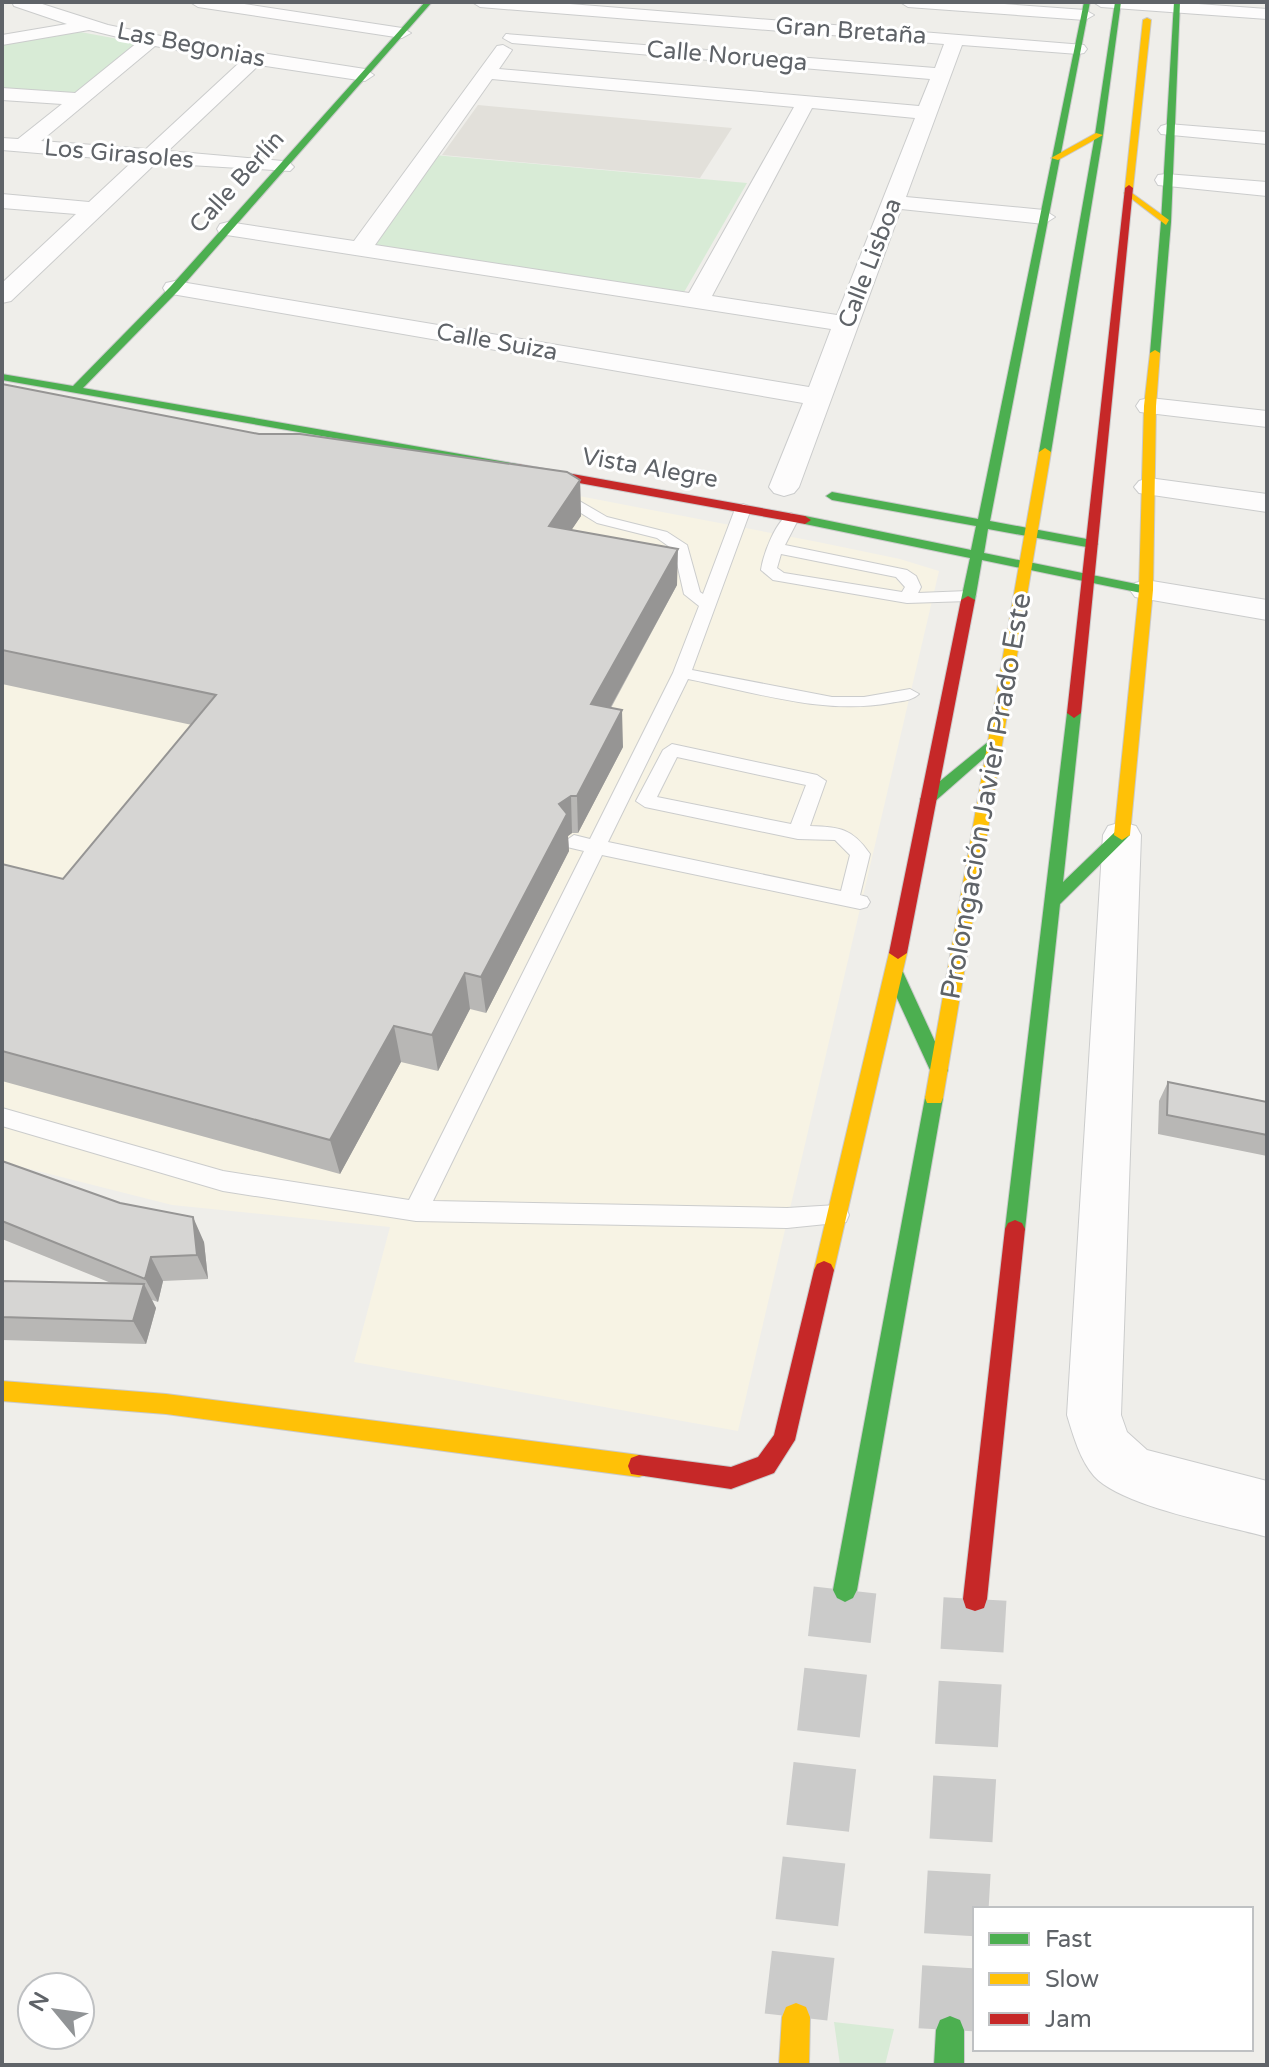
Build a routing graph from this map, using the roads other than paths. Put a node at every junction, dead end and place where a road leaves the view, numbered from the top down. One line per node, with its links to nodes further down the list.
1 (20, 2): 10 (street); 16 (street, Las Begonias)
2 (198, 2): 15 (street)
3 (314, 2): 15 (street)
4 (429, 2): 17 (street, Calle Berlín)
5 (480, 2): 12 (street, Gran Bretaña)
6 (908, 2): 8 (street)
7 (1112, 2): 9 (street); 34 (street, Prolongación Javier Prado Este)
8 (969, 4): 13 (street)
9 (1148, 4): 11 (street); 27 (street)
10 (2, 5)
11 (1177, 5): 14 (street); 24 (street)
12 (535, 6): 18 (street); 20 (street, Gran Bretaña)
13 (1086, 9): 22 (street, Prolongación Javier Prado Este)
14 (1267, 14)
15 (291, 18): 17 (street)
16 (90, 25): 19 (street, Las Begonias); 21 (street)
17 (402, 33): 28 (street, Calle Berlín)
18 (512, 38): 25 (street); 26 (street, Calle Noruega)
19 (153, 39): 23 (street, Las Begonias); 30 (street)
20 (955, 39): 22 (street, Gran Bretaña); 26 (street, Calle Lisboa)
21 (2, 40)
22 (1078, 49): 38 (street, Prolongación Javier Prado Este)
23 (255, 58): 28 (street, Las Begonias); 37 (street)
24 (1173, 59): 27 (street); 33 (street)
25 (486, 73): 31 (street); 49 (street)
26 (942, 74): 32 (street, Calle Lisboa)
27 (1139, 74): 42 (street)
28 (365, 75): 39 (street, Calle Berlín)
29 (2, 94): 30 (street)
30 (83, 99): 36 (street)
31 (806, 102): 32 (street); 54 (street)
32 (927, 113): 44 (street, Calle Lisboa)
33 (1168, 130): 35 (street); 40 (street)
34 (1099, 135): 38 (street); 76 (street, Prolongación Javier Prado Este)
35 (1267, 138)
36 (12, 145): 37 (street, Los Girasoles)
37 (151, 156): 39 (street, Los Girasoles); 45 (street)
38 (1055, 158): 46 (street, Prolongación Javier Prado Este)
39 (283, 167): 48 (street, Calle Berlín)
40 (1166, 180): 41 (street); 47 (street)
41 (1267, 189)
42 (1128, 193): 47 (street); 77 (street)
43 (2, 201): 45 (street)
44 (893, 202): 46 (street); 55 (street, Calle Lisboa)
45 (94, 209): 51 (street)
46 (1044, 217): 74 (street, Prolongación Javier Prado Este)
47 (1166, 222): 62 (street)
48 (228, 229): 49 (street); 52 (street, Calle Berlín)
49 (360, 249): 54 (street)
50 (2, 268): 51 (street)
51 (28, 271): 53 (street)
52 (175, 288): 57 (street, Calle Berlín); 61 (street, Calle Suiza)
53 (2, 296)
54 (697, 301): 55 (street)
55 (846, 324): 61 (street, Calle Lisboa)
56 (72, 363): 57 (street)
57 (107, 368): 59 (street, Calle Berlín)
58 (2, 377): 59 (street, Vista Alegre)
59 (76, 389): 63 (street, Vista Alegre)
60 (201, 393): 63 (street)
61 (818, 397): 69 (street, Calle Lisboa)
62 (1150, 406): 64 (street); 68 (street)
63 (208, 412): 65 (street, Vista Alegre)
64 (1267, 419)
65 (483, 462): 66 (lane); 67 (street, Vista Alegre)
66 (456, 473)
67 (555, 475): 71 (street, Vista Alegre); 85 (lane)
68 (1149, 487): 72 (street); 82 (street)
69 (790, 488): 70 (street)
70 (850, 499): 74 (street); 75 (street)
71 (746, 502): 73 (street, Vista Alegre); 85 (lane)
72 (1267, 503)
73 (791, 518): 75 (street, Vista Alegre); 78 (lane)
74 (982, 522): 76 (street); 79 (street, Prolongación Javier Prado Este)
75 (833, 526): 79 (street, Vista Alegre)
76 (1030, 531): 77 (street); 80 (street, Prolongación Javier Prado Este)
77 (1092, 544): 81 (street)
78 (775, 548): 84 (lane); 84 (lane)
79 (976, 553): 80 (street, Vista Alegre); 83 (street, Prolongación Javier Prado Este)
80 (1025, 562): 81 (street, Vista Alegre); 88 (street, Prolongación Javier Prado Este)
81 (1089, 577): 82 (street, Vista Alegre); 90 (street)
82 (1146, 590): 86 (street); 96 (street)
83 (968, 596): 84 (lane); 94 (street, Prolongación Javier Prado Este)
84 (907, 598)
85 (708, 605): 91 (lane)
86 (1267, 610)
87 (1037, 617): 88 (street)
88 (1015, 621): 93 (street, Prolongación Javier Prado Este)
89 (1061, 627): 90 (street)
90 (1081, 655): 99 (street)
91 (682, 673): 92 (lane); 98 (lane)
92 (910, 694)
93 (994, 742): 94 (street); 101 (street, Prolongación Javier Prado Este)
94 (928, 799): 100 (street, Prolongación Javier Prado Este)
95 (798, 832): 95 (lane); 98 (lane)
96 (1122, 835): 99 (street); 106 (street)
97 (574, 842): 98 (lane)
98 (596, 847): 103 (lane)
99 (1050, 904): 108 (street)
100 (894, 972): 101 (street); 104 (street, Prolongación Javier Prado Este)
101 (939, 1070): 107 (street, Prolongación Javier Prado Este)
102 (2, 1117): 103 (lane)
103 (416, 1211): 104 (lane)
104 (837, 1215): 105 (street, Prolongación Javier Prado Este)
105 (2, 1391)
106 (1267, 1509)
107 (845, 1590)
108 (975, 1599)
109 (796, 2017): 111 (street)
110 (950, 2030): 112 (street)
111 (794, 2065)
112 (949, 2065)

